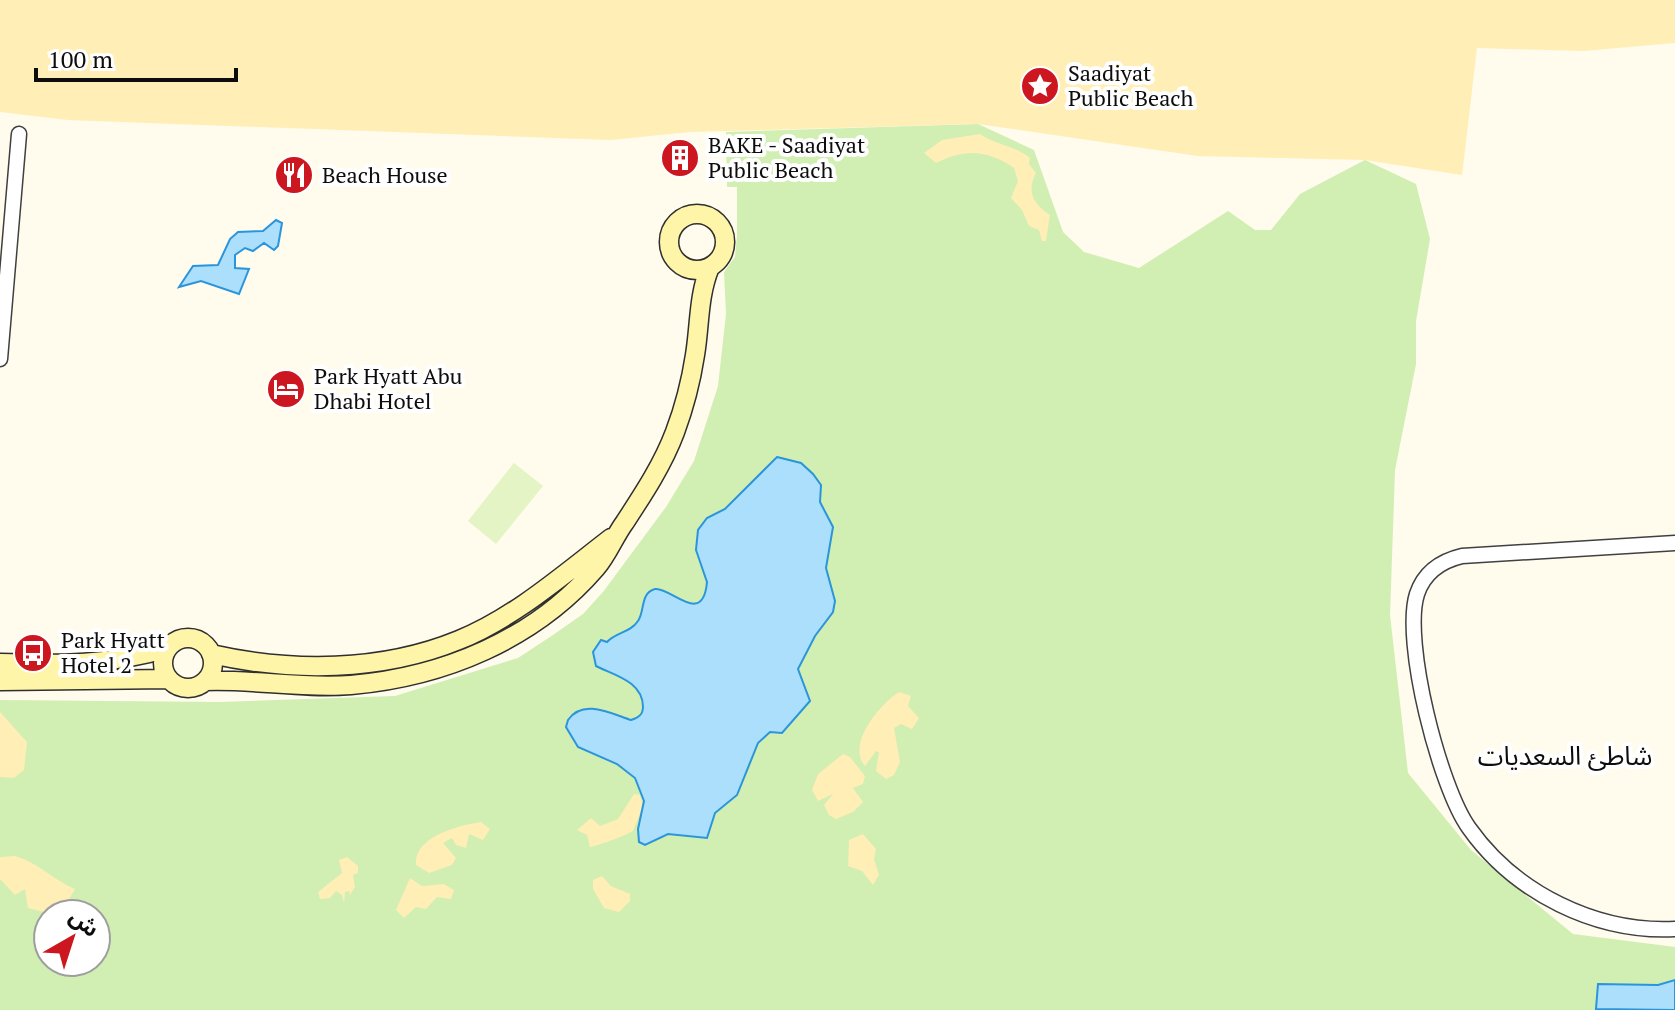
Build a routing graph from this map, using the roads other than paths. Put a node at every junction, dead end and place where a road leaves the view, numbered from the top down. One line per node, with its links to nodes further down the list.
1 (19, 134): 5 (street)
2 (710, 267): 3 (street); 3 (street); 4 (street)
3 (685, 268): 4 (street)
4 (700, 297): 6 (street)
5 (0, 359)
6 (617, 534): 8 (street); 9 (street)
7 (1675, 543): 16 (street)
8 (490, 624): 9 (street); 11 (street)
9 (501, 641): 15 (street)
10 (168, 648): 11 (street); 12 (street); 13 (street)
11 (211, 654): 15 (street)
12 (0, 663)
13 (169, 679): 14 (street); 15 (street)
14 (0, 681)
15 (205, 681)
16 (1675, 929)

